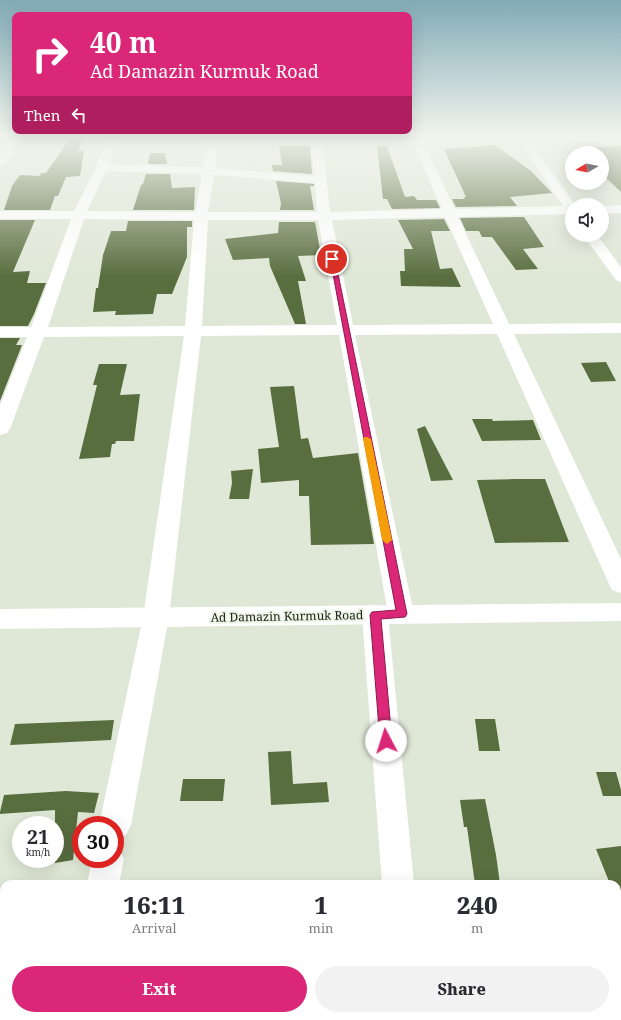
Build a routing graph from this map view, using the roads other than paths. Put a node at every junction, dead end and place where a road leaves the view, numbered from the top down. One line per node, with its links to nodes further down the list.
1 (95, 183): 12 (main road)
2 (206, 183): 13 (main road)
3 (320, 183): 14 (main road)
4 (436, 183): 10 (main road)
5 (553, 183): 6 (main road)
6 (565, 200)
7 (621, 209): 9 (main road)
8 (565, 210): 10 (main road)
9 (609, 210)
10 (450, 214): 14 (main road); 20 (main road)
11 (0, 215): 12 (main road)
12 (79, 215): 13 (main road); 22 (main road)
13 (201, 216): 14 (main road); 18 (main road)
14 (324, 216): 19 (main road)
15 (595, 242): 16 (main road)
16 (621, 277)
17 (621, 328): 20 (main road)
18 (193, 330): 19 (main road); 22 (main road); 27 (main road)
19 (345, 330): 20 (main road); 26 (main road)
20 (503, 330): 24 (main road)
21 (0, 332): 22 (main road)
22 (38, 332): 23 (main road)
23 (0, 429)
24 (621, 584)
25 (621, 612): 26 (main road, Ad Damazin Kurmuk Road)
26 (388, 614): 27 (main road, Ad Damazin Kurmuk Road); 32 (main road)
27 (156, 617): 28 (main road, Ad Damazin Kurmuk Road); 29 (main road)
28 (0, 619)
29 (117, 816)
30 (106, 868): 31 (main road)
31 (104, 880)
32 (398, 880)

